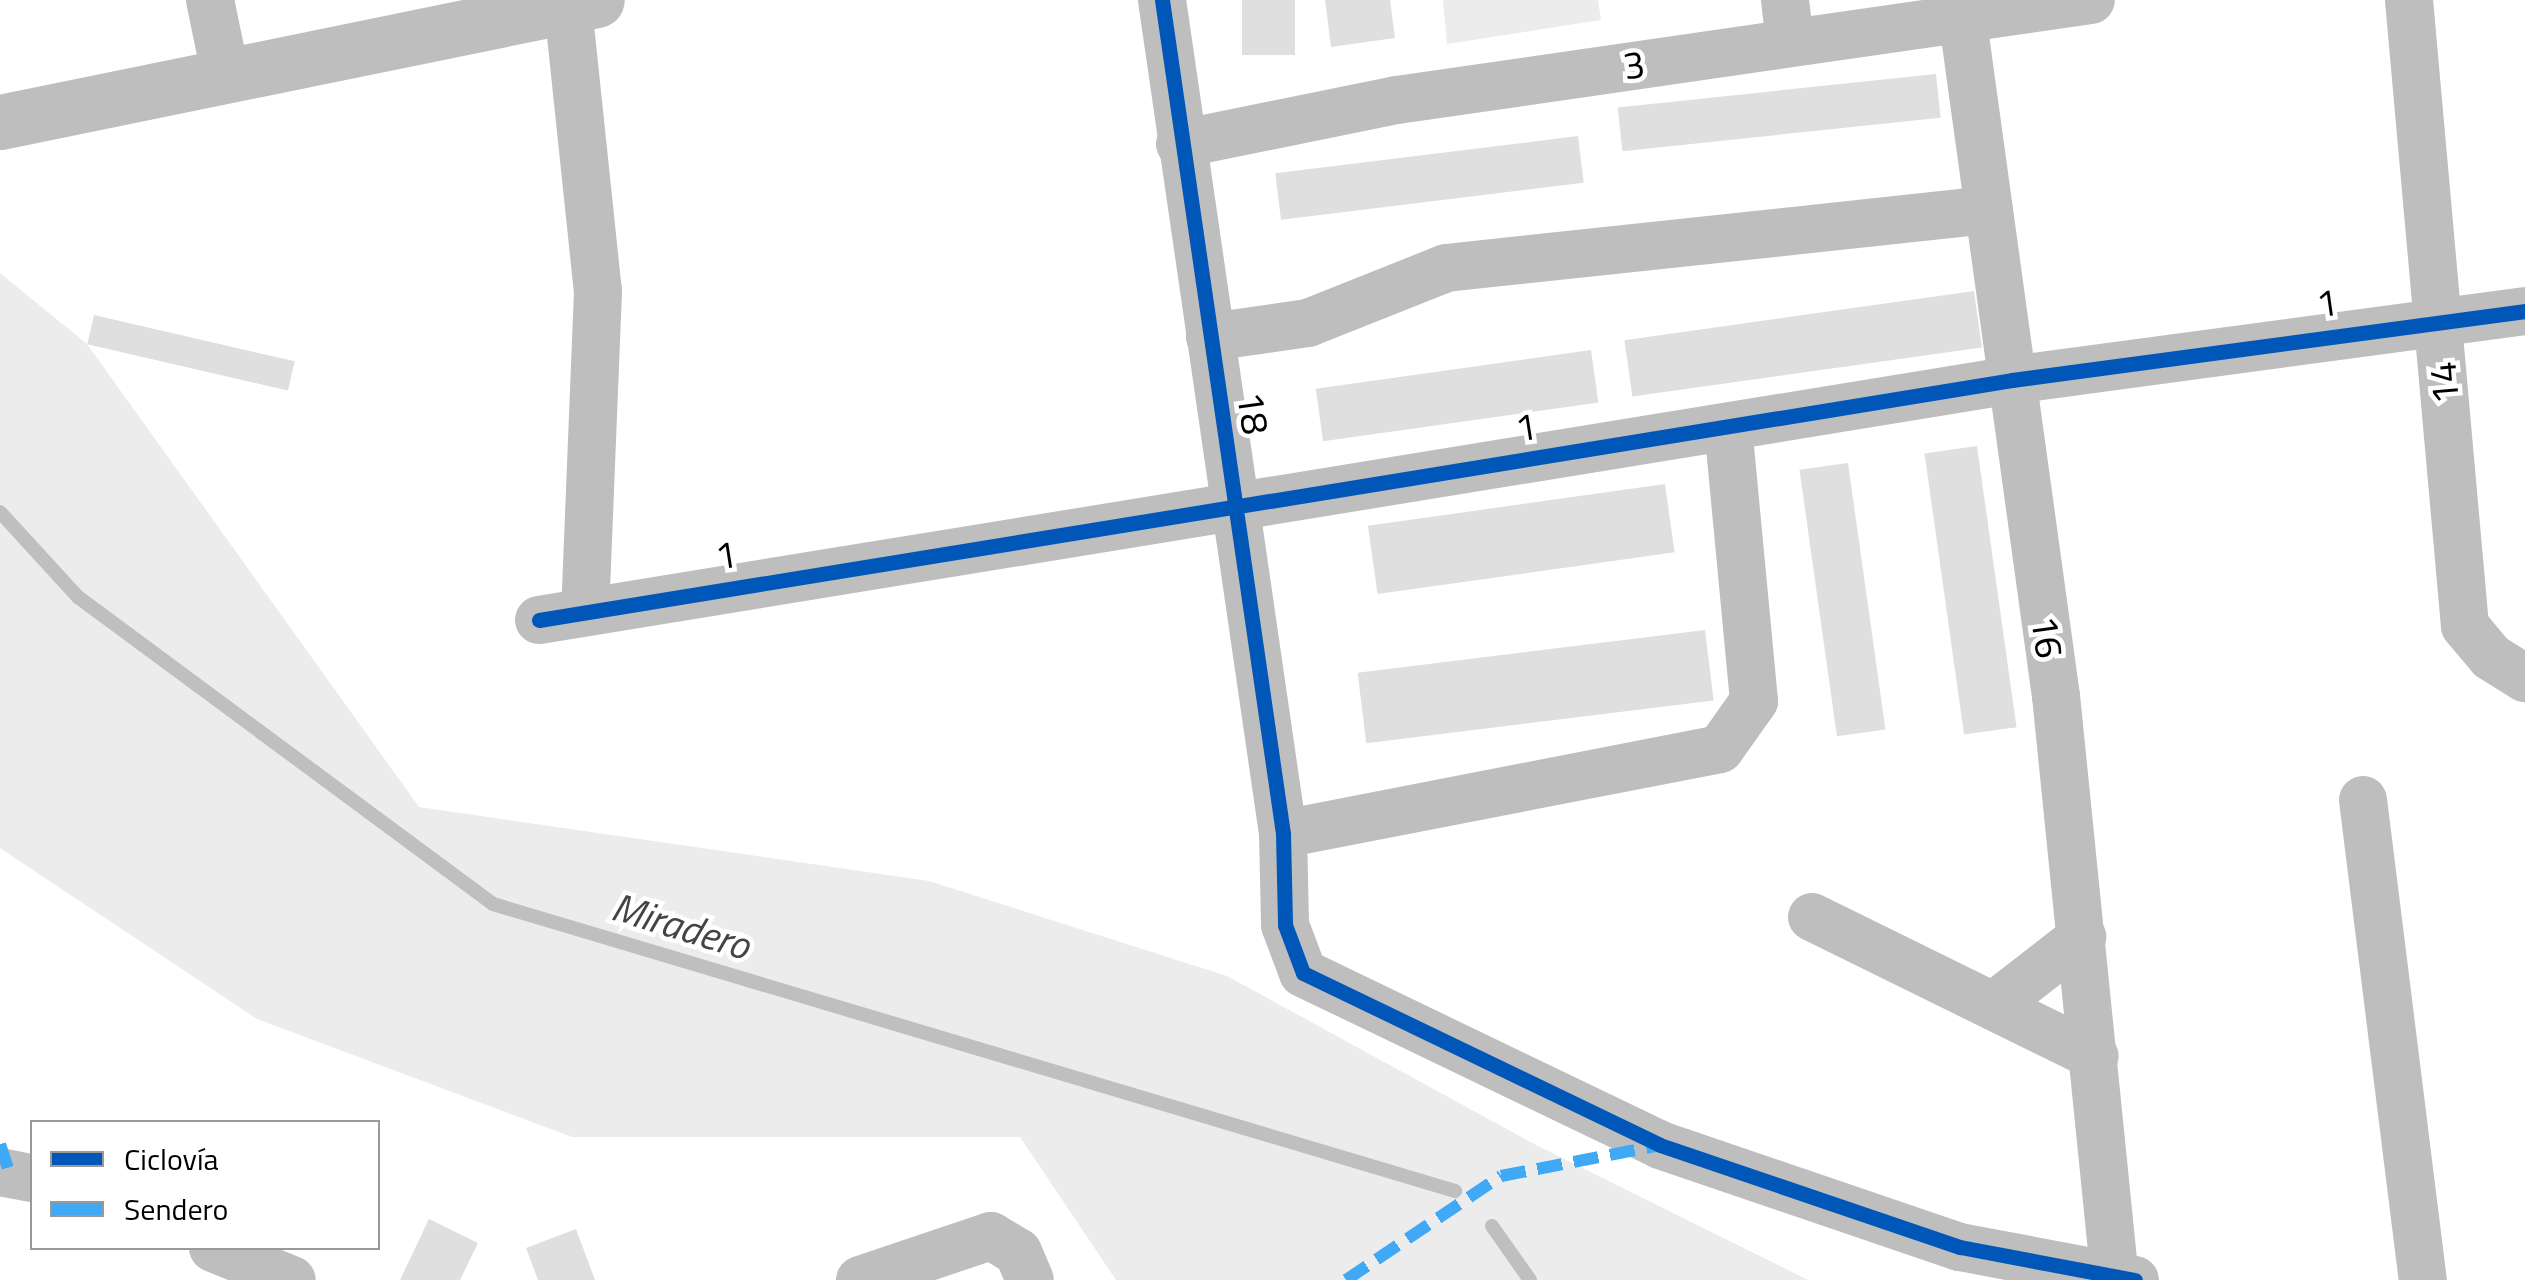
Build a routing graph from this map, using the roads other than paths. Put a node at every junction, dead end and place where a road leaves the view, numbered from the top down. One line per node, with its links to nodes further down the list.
1 (210, 0): 8 (street)
2 (1162, 0): 10 (street, 18)
3 (2092, 0): 6 (street, 3)
4 (2409, 0): 13 (street, 14)
5 (583, 3): 8 (main road); 18 (street)
6 (1961, 11): 7 (street, 3); 11 (street, 16)
7 (1787, 22): 10 (street, 3)
8 (226, 78): 9 (main road)
9 (0, 122)
10 (1180, 144): 14 (street, 18)
11 (1988, 210): 14 (street); 15 (street, 16)
12 (2525, 311): 13 (street, 1)
13 (2438, 320): 15 (street, 1); 20 (street, 14)
14 (1210, 338): 17 (street, 18)
15 (2012, 380): 16 (street, 1); 24 (street, 16)
16 (1728, 428): 17 (street, 1); 22 (street)
17 (1233, 506): 18 (street, 1); 22 (street, 18)
18 (585, 611): 19 (street, 1)
19 (539, 620)
20 (2525, 678)
21 (2364, 800): 32 (street)
22 (1284, 834): 28 (street, 18)
23 (1812, 917): 25 (street)
24 (2082, 937): 25 (street); 26 (street, 16)
25 (1997, 1003): 26 (street)
26 (2095, 1056): 28 (street, 16)
27 (218, 1250): 29 (street)
28 (2121, 1278)
29 (292, 1280)
30 (860, 1280): 31 (street)
31 (1030, 1280)
32 (2423, 1280)

